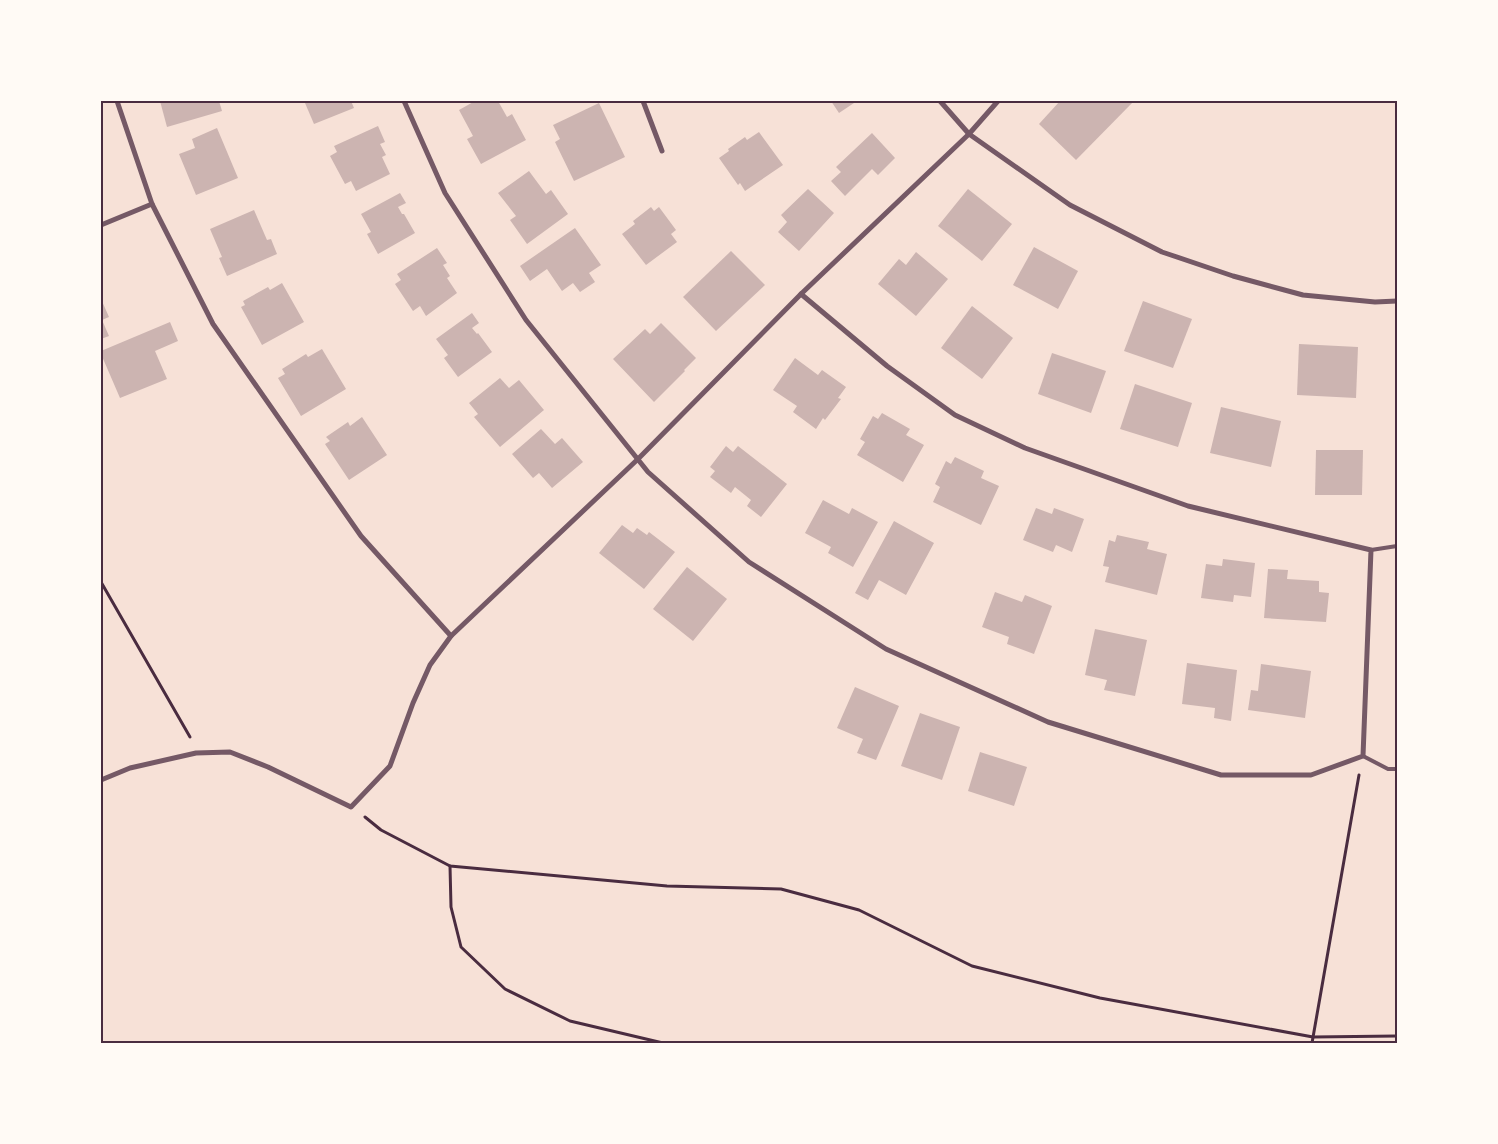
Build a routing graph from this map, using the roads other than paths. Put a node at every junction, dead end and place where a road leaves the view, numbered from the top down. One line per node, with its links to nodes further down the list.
1 (117, 101): 8 (street)
2 (404, 101): 12 (street)
3 (643, 101): 7 (street)
4 (940, 101): 6 (street)
5 (998, 101): 6 (street)
6 (968, 134): 10 (street); 11 (street)
7 (662, 150)
8 (152, 204): 9 (street); 15 (street)
9 (101, 225)
10 (801, 294): 12 (street); 14 (street)
11 (1397, 301)
12 (638, 459): 15 (street); 16 (street)
13 (1397, 546): 14 (lane)
14 (1371, 550): 16 (street)
15 (451, 636): 18 (street)
16 (1363, 756): 17 (lane)
17 (1397, 769)
18 (101, 780)

